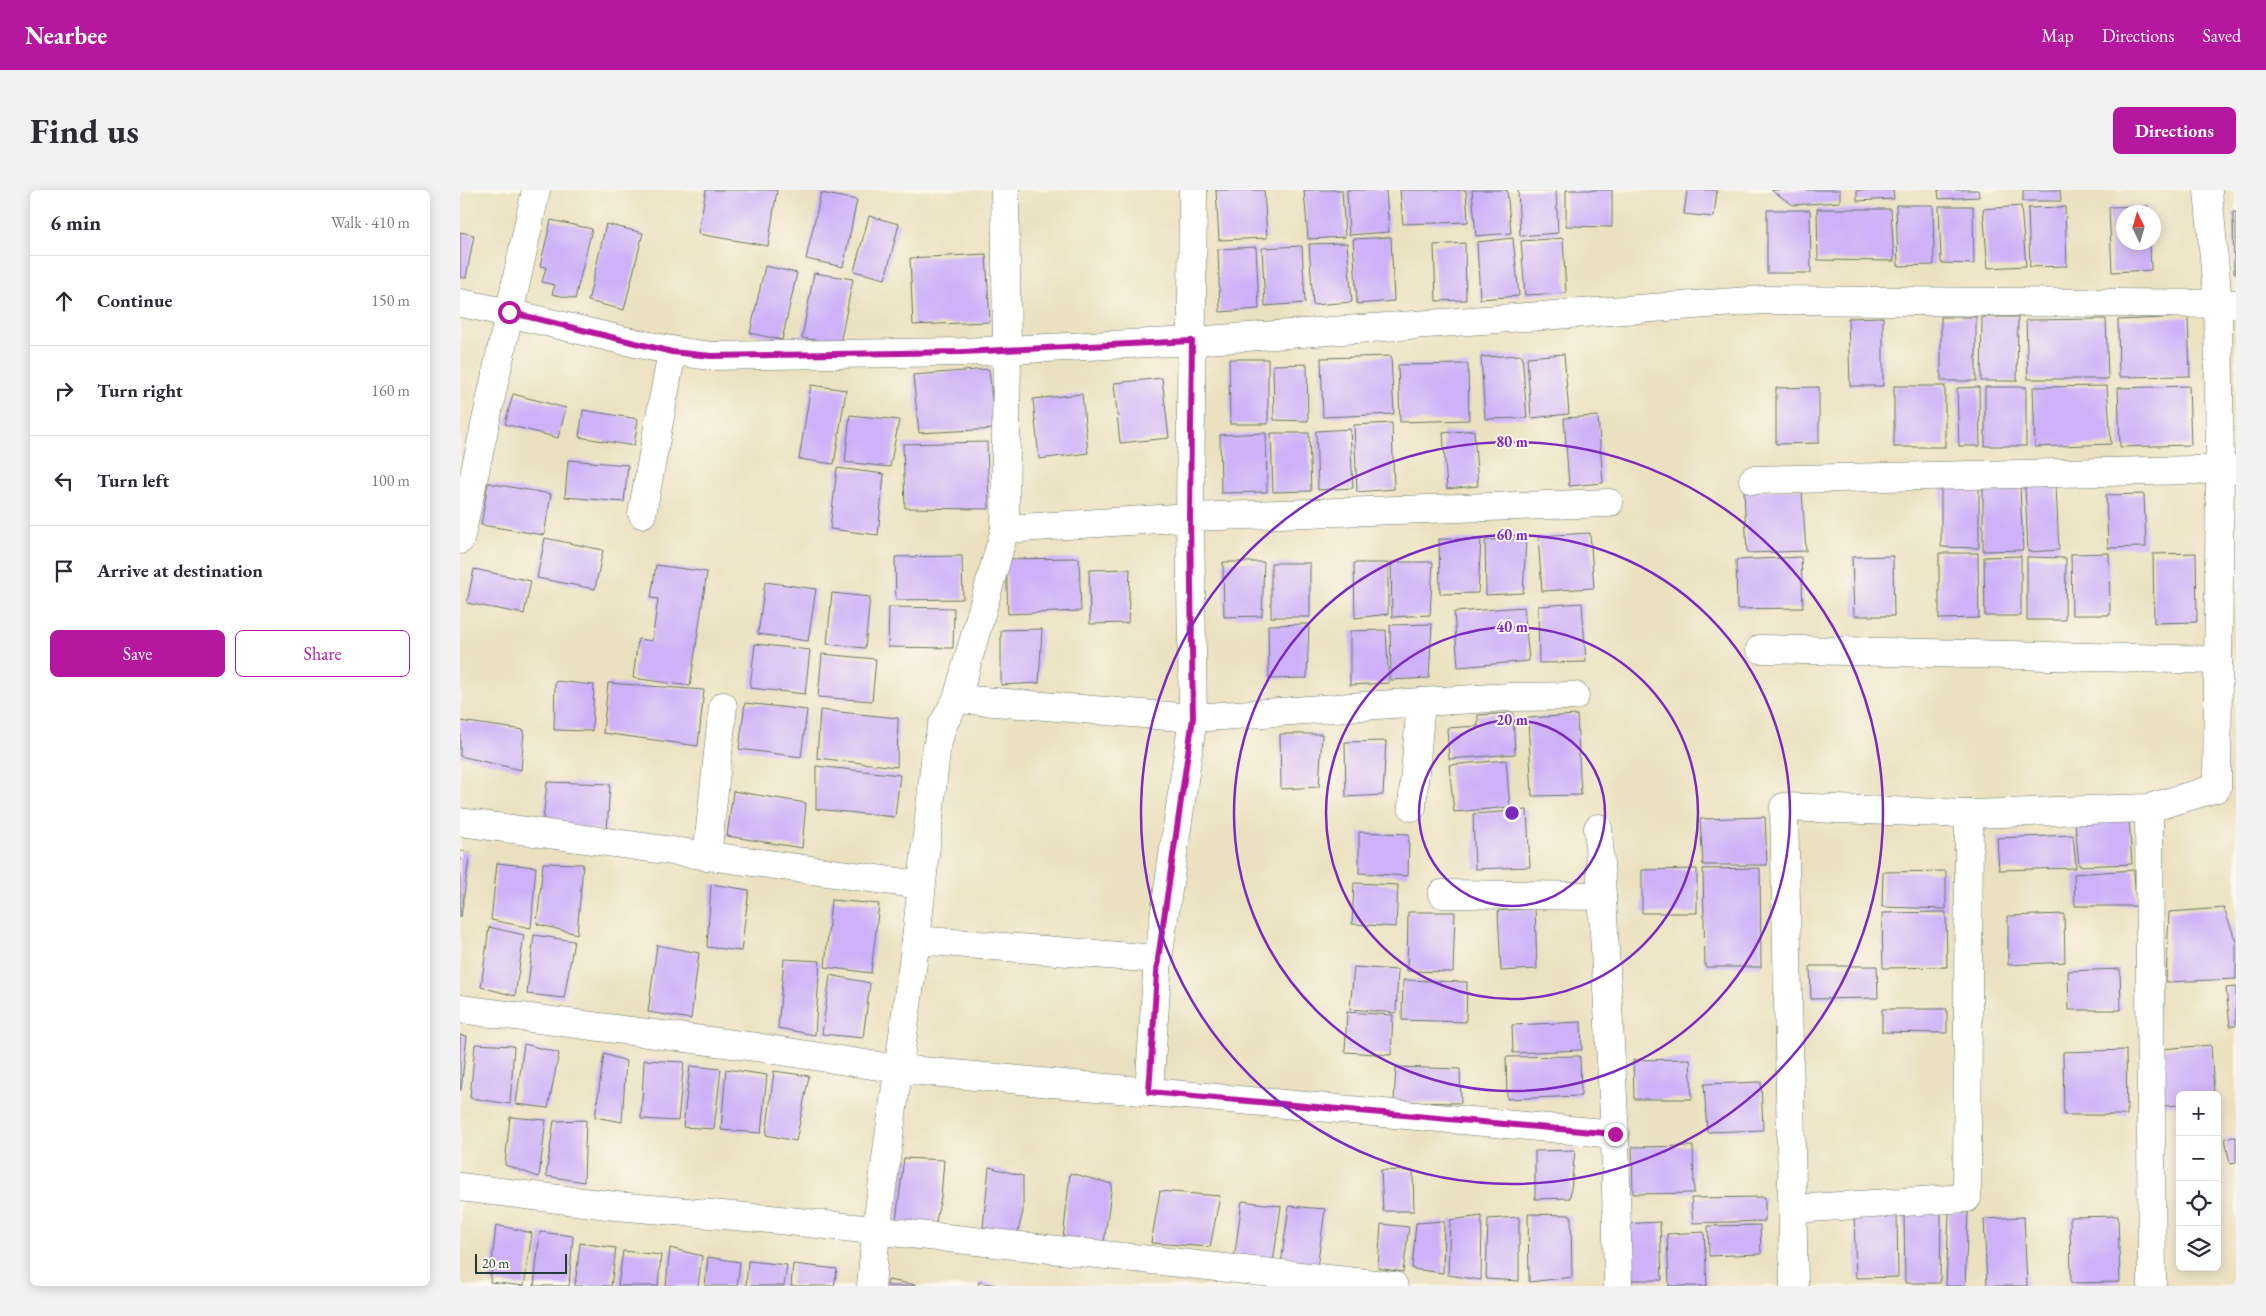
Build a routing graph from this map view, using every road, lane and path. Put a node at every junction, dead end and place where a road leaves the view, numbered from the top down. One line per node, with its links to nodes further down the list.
1 (536, 190): 7 (street)
2 (1004, 190): 9 (street)
3 (1193, 190): 8 (street)
4 (2208, 190): 6 (street)
5 (460, 302): 7 (street)
6 (2227, 304): 8 (street); 11 (street)
7 (509, 312): 10 (street); 17 (street)
8 (1192, 341): 9 (street); 15 (street)
9 (1007, 349): 10 (street); 16 (street)
10 (672, 352): 14 (street)
11 (2228, 469): 12 (street); 19 (street)
12 (1753, 480)
13 (1610, 503): 15 (street)
14 (642, 514)
15 (1190, 517): 16 (street); 24 (street)
16 (1005, 529): 21 (street)
17 (460, 540)
18 (1760, 649): 19 (street)
19 (2217, 660): 26 (street)
20 (1575, 696): 22 (street)
21 (957, 699): 24 (street); 31 (street)
22 (1421, 702): 24 (street); 25 (street)
23 (723, 706): 30 (street)
24 (1193, 718): 35 (street)
25 (1412, 807)
26 (2149, 808): 27 (street); 47 (street)
27 (1969, 814): 41 (street); 41 (street)
28 (460, 822): 30 (street)
29 (1598, 828): 33 (street)
30 (707, 857): 31 (street)
31 (921, 885): 34 (street)
32 (1442, 894): 33 (street)
33 (1602, 896): 39 (street)
34 (916, 940): 35 (street); 37 (street)
35 (1158, 959): 38 (street)
36 (460, 1009): 37 (street)
37 (898, 1069): 38 (street); 42 (street)
38 (1149, 1092): 39 (street)
39 (1615, 1134): 45 (street)
40 (460, 1187): 42 (street)
41 (1793, 1209): 46 (street)
42 (876, 1232): 43 (street); 44 (street)
43 (871, 1286)
44 (1394, 1286)
45 (1618, 1286)
46 (1794, 1286)
47 (2152, 1286)

